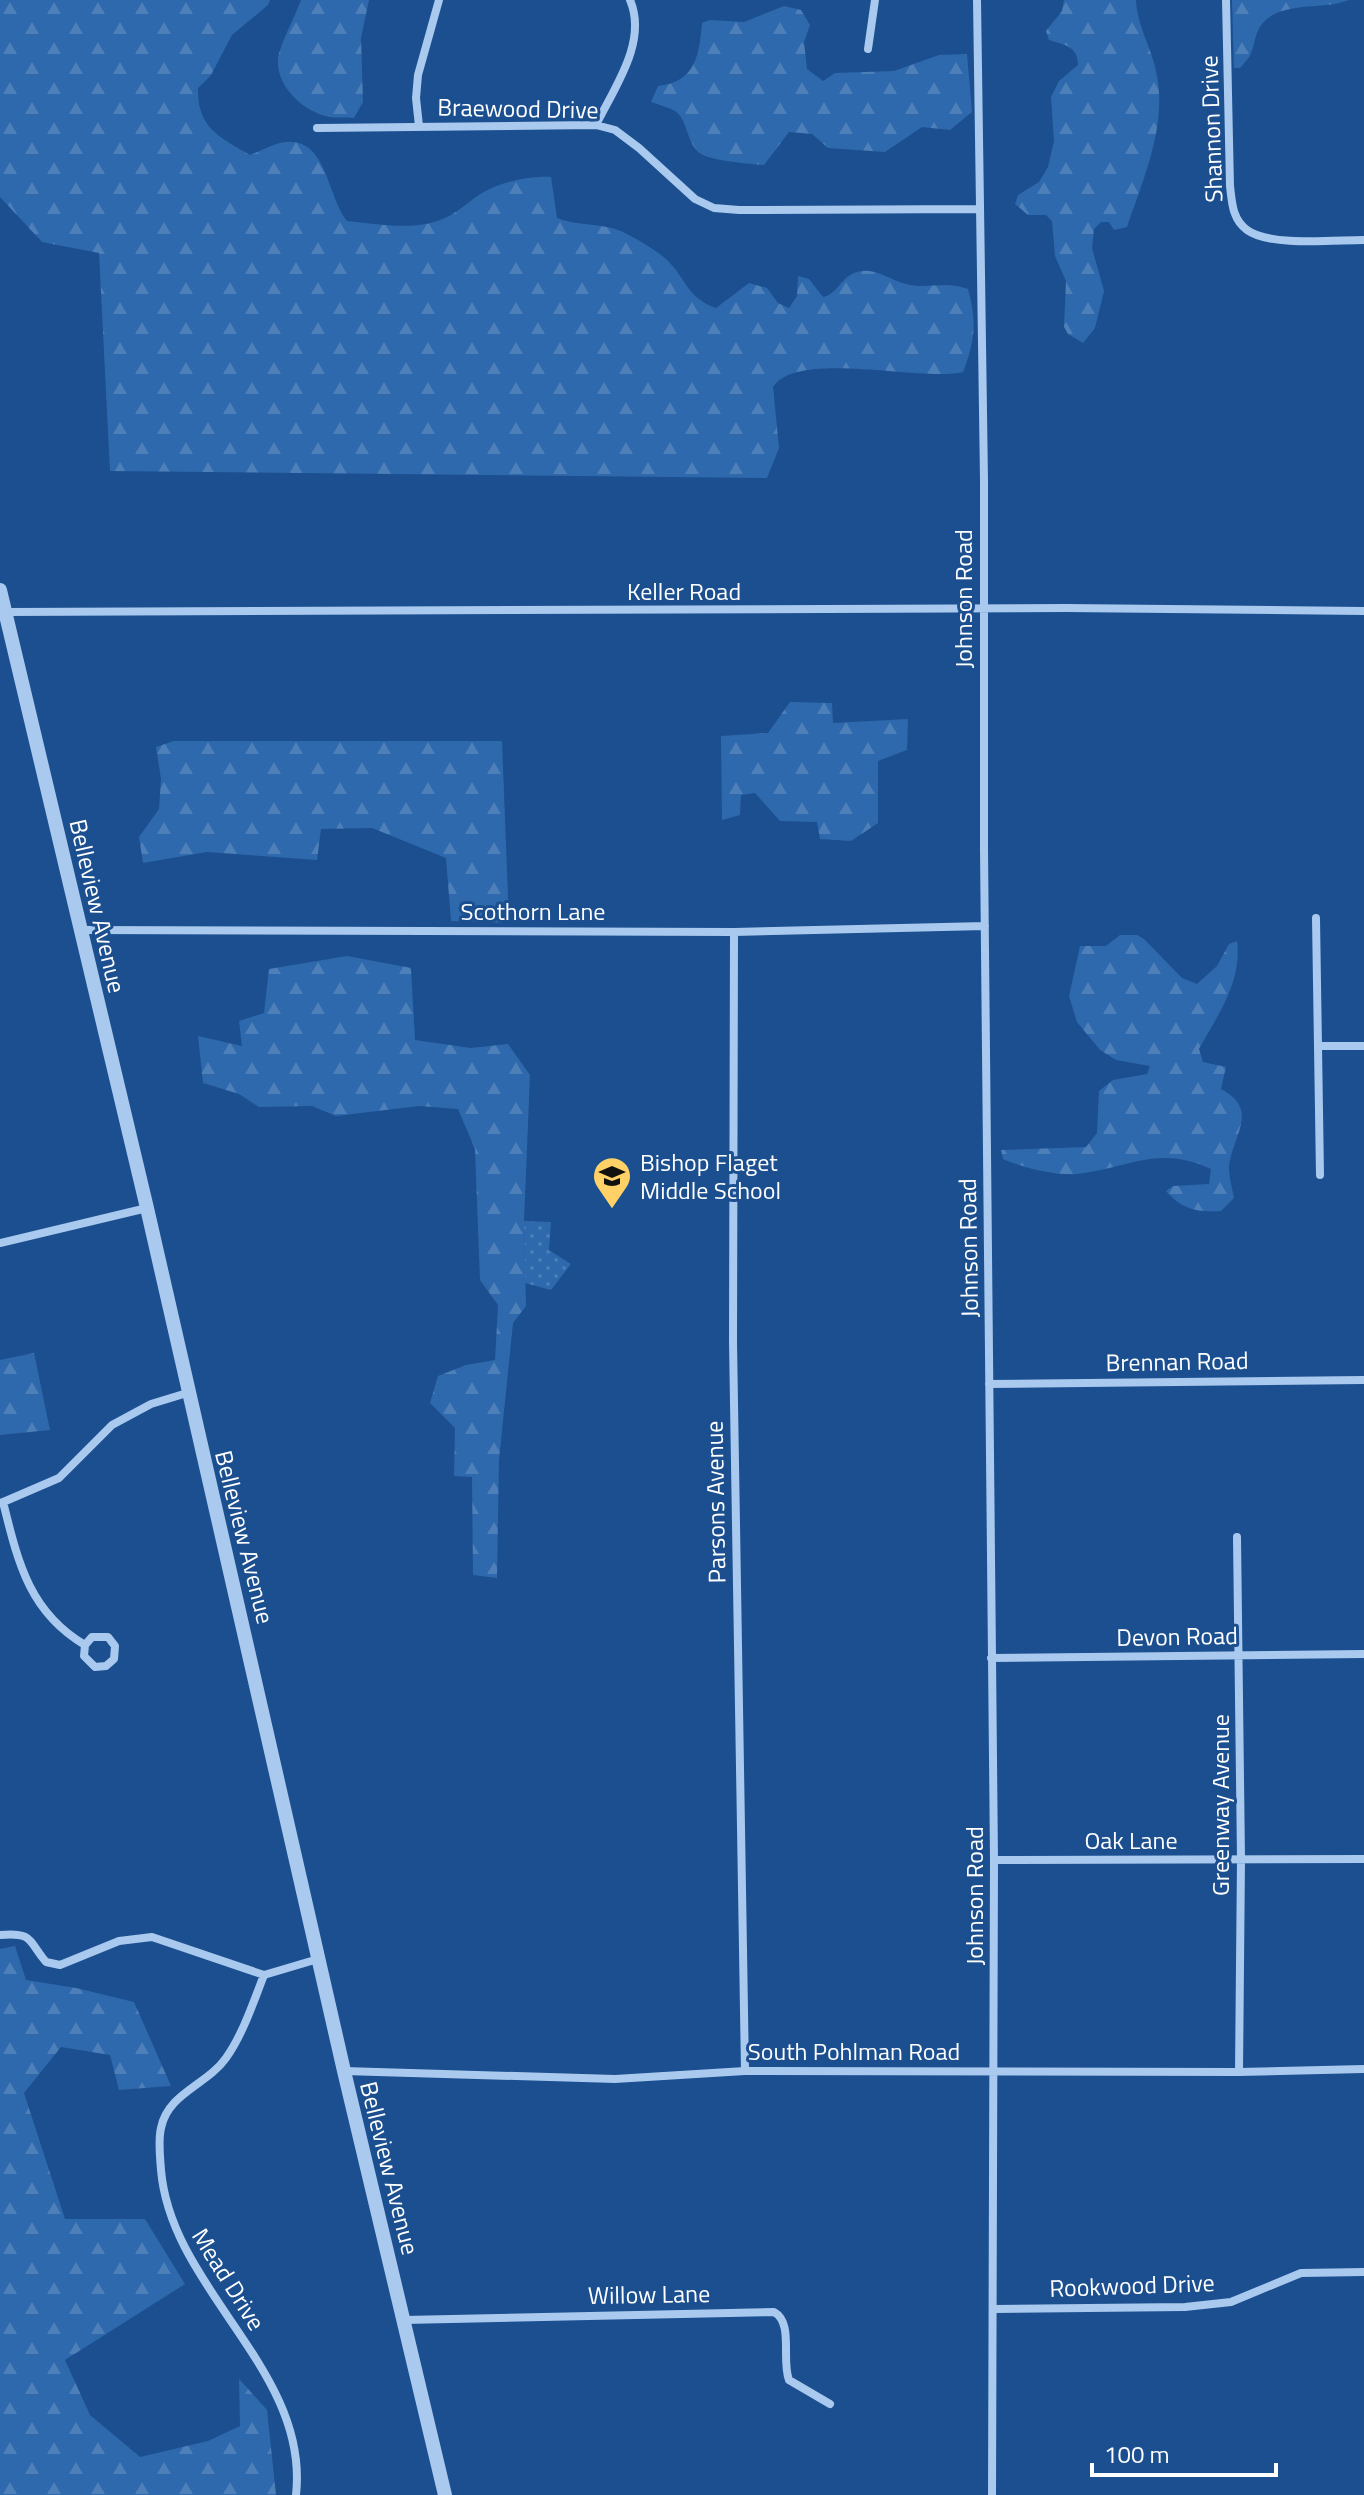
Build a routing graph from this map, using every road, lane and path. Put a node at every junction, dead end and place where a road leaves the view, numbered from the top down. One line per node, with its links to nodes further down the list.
1 (439, 0): 8 (street)
2 (630, 0): 7 (street)
3 (875, 0): 6 (street)
4 (977, 0): 10 (street, Johnson Road)
5 (1226, 0): 11 (street, Shannon Drive)
6 (868, 49)
7 (596, 125): 8 (street, Braewood Drive); 10 (street, Braewood Drive)
8 (419, 126): 9 (street, Braewood Drive)
9 (317, 128)
10 (979, 209): 13 (street, Johnson Road)
11 (1364, 240)
12 (0, 590): 15 (street, Belleview Avenue)
13 (983, 609): 14 (street, Keller Road); 15 (street, Keller Road); 17 (street, Johnson Road)
14 (1364, 611)
15 (5, 612): 18 (street, Belleview Avenue)
16 (1316, 918): 20 (street)
17 (985, 926): 19 (street, Scothorn Lane); 26 (street, Johnson Road)
18 (81, 930): 19 (street, Scothorn Lane); 23 (street, Belleview Avenue)
19 (734, 932): 42 (street, Parsons Avenue)
20 (1318, 1046): 21 (street); 22 (street)
21 (1364, 1046)
22 (1320, 1175)
23 (147, 1208): 24 (street); 27 (street, Belleview Avenue)
24 (0, 1243)
25 (1364, 1380): 26 (street, Brennan Road)
26 (989, 1384): 33 (street, Johnson Road)
27 (187, 1393): 28 (street); 38 (street, Belleview Avenue)
28 (1, 1503): 30 (street)
29 (1237, 1537): 32 (street, Greenway Avenue)
30 (85, 1645): 30 (street)
31 (1364, 1654): 32 (street, Devon Road)
32 (1239, 1655): 33 (street, Devon Road); 34 (street, Greenway Avenue)
33 (991, 1658): 36 (street, Johnson Road)
34 (1241, 1859): 35 (street, Oak Lane); 36 (street, Oak Lane); 44 (street, Greenway Avenue)
35 (1364, 1859)
36 (994, 1860): 43 (street, Johnson Road)
37 (0, 1935): 39 (street)
38 (318, 1959): 39 (street); 41 (street, Belleview Avenue)
39 (264, 1975): 49 (street, Mead Drive)
40 (1364, 2069): 44 (street, South Pohlman Road)
41 (344, 2071): 42 (street, South Pohlman Road); 47 (street, Belleview Avenue)
42 (745, 2071): 43 (street, South Pohlman Road)
43 (994, 2071): 44 (street, South Pohlman Road); 46 (street, Johnson Road)
44 (1239, 2072)
45 (1364, 2272): 46 (street, Rookwood Drive)
46 (993, 2309): 51 (street, Johnson Road)
47 (404, 2320): 48 (street, Willow Lane); 50 (street, Belleview Avenue)
48 (830, 2404)
49 (296, 2495)
50 (445, 2495)
51 (992, 2495)

